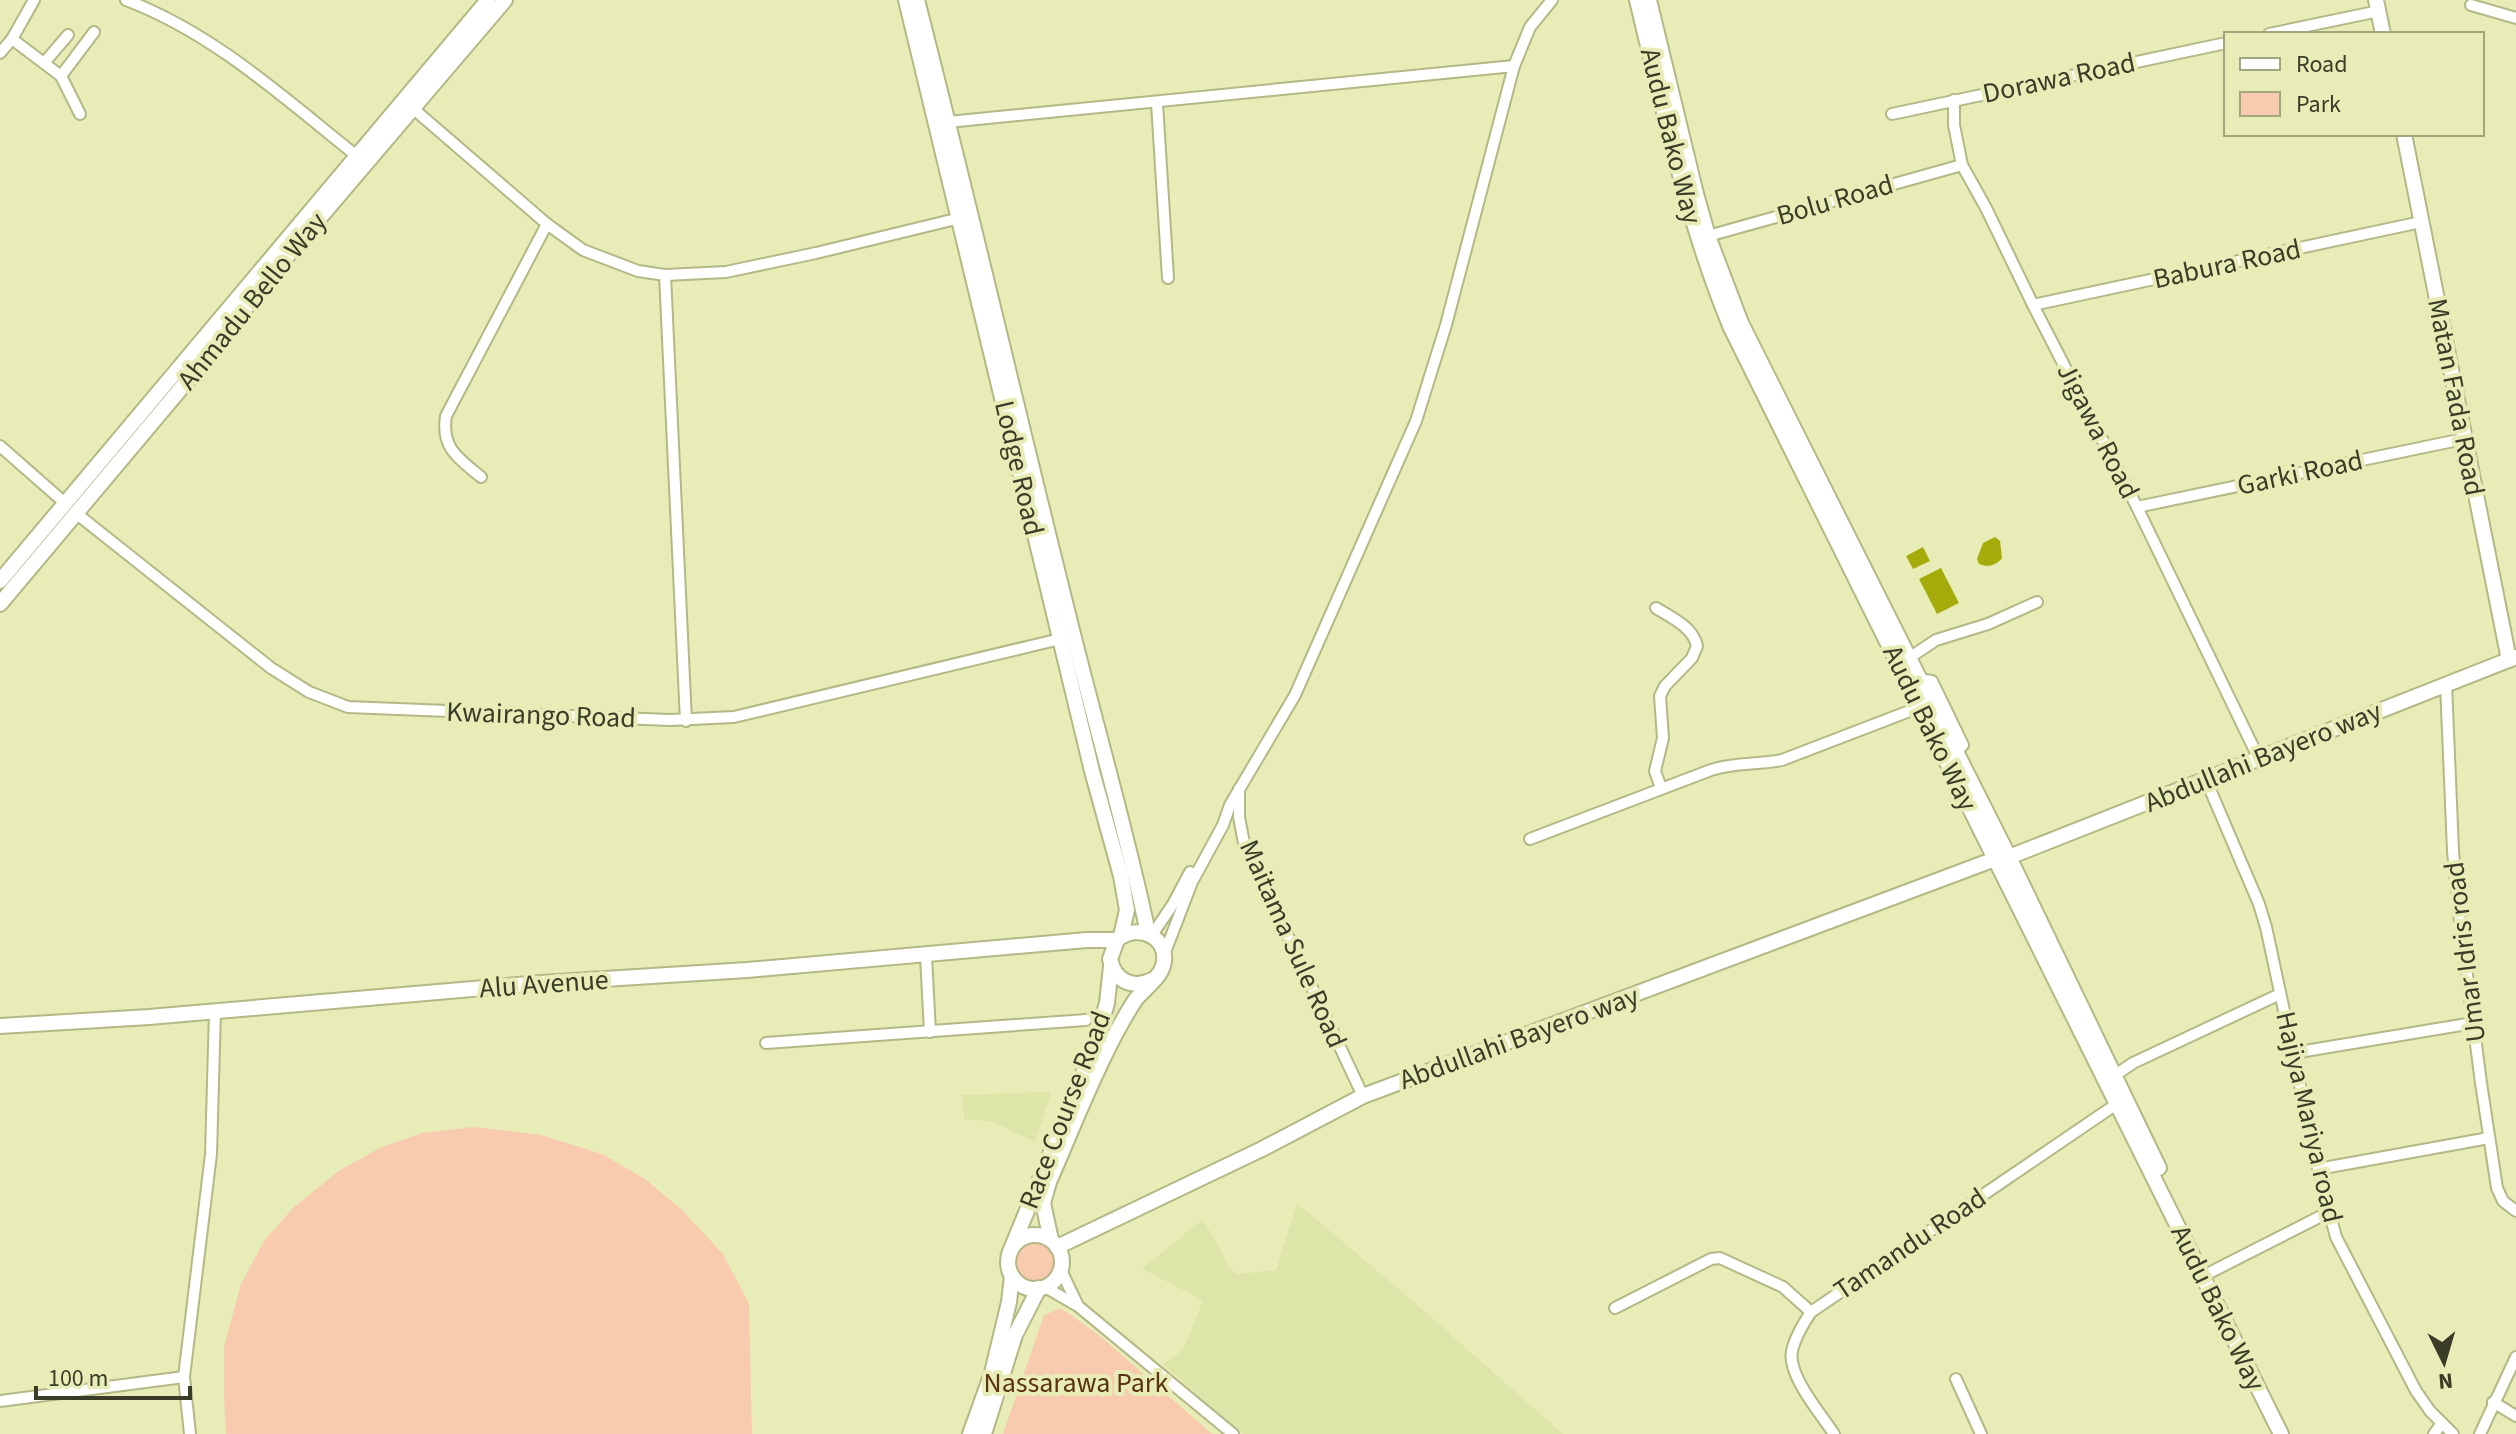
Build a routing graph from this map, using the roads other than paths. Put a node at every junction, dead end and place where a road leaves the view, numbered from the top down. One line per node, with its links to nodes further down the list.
1 (34, 0): 17 (street)
2 (126, 0): 30 (street)
3 (488, 0): 25 (street, Ahmadu Bello Way)
4 (505, 0): 25 (street, Ahmadu Bello Way)
5 (906, 0): 32 (street, Lodge Road)
6 (917, 0): 28 (street, Lodge Road)
7 (1552, 0): 21 (street)
8 (1637, 0): 52 (street, Audu Bako Way)
9 (1649, 0): 35 (street, Audu Bako Way)
10 (2471, 5): 12 (street)
11 (2378, 6): 14 (street); 15 (street)
12 (2516, 18)
13 (94, 32): 22 (street)
14 (2277, 32)
15 (2383, 32)
16 (68, 35): 20 (street)
17 (12, 39): 19 (street); 20 (street)
18 (2224, 43): 23 (street, Dorawa Road)
19 (0, 53)
20 (44, 63): 22 (street)
21 (1514, 66): 24 (street); 56 (street)
22 (61, 76): 26 (street)
23 (1954, 100): 27 (street, Dorawa Road); 31 (street, Jigawa Road)
24 (1157, 103): 28 (street); 37 (street)
25 (408, 105): 30 (street, Ahmadu Bello Way); 34 (street)
26 (80, 114)
27 (1892, 114)
28 (948, 122): 61 (street, Lodge Road)
29 (2404, 136): 33 (street, Matan Fada Road)
30 (361, 159): 43 (street, Ahmadu Bello Way)
31 (1962, 165): 35 (street, Bolu Road); 38 (street, Jigawa Road)
32 (960, 218): 36 (street); 48 (street, Lodge Road)
33 (2421, 222): 38 (street, Babura Road); 39 (street, Matan Fada Road)
34 (547, 224): 36 (street); 41 (street)
35 (1708, 236): 49 (street, Audu Bako Way)
36 (665, 275): 53 (street)
37 (1168, 278)
38 (2033, 305): 42 (street, Jigawa Road)
39 (2463, 439): 42 (street, Garki Road); 50 (street, Matan Fada Road)
40 (0, 446): 43 (street, Kwairango Road)
41 (481, 477)
42 (2137, 507): 54 (street, Jigawa Road)
43 (72, 509): 44 (street, Ahmadu Bello Way); 46 (street, Ahmadu Bello Way); 53 (street, Kwairango Road)
44 (0, 581)
45 (2037, 602): 49 (street)
46 (0, 604)
47 (1656, 608): 57 (street)
48 (1060, 639): 53 (street, Kwairango Road); 62 (street, Lodge Road)
49 (1909, 658): 60 (street, Audu Bako Way)
50 (2512, 658): 51 (street, Abdullahi Bayero way)
51 (2446, 684): 54 (street, Abdullahi Bayero way); 69 (street, Umar Idris road)
52 (1920, 707): 57 (street); 60 (street, Audu Bako Way)
53 (686, 721)
54 (2259, 759): 55 (street, Abdullahi Bayero way)
55 (2206, 780): 60 (street, Abdullahi Bayero way); 66 (street, Hajiya Mariya road)
56 (1239, 788): 58 (street); 75 (street, Maitama Sule Road)
57 (1661, 788): 59 (street)
58 (1230, 805): 61 (street); 63 (street)
59 (1530, 839)
60 (2002, 858): 74 (street, Audu Bako Way); 75 (street, Abdullahi Bayero way); 76 (street, Audu Bako Way)
61 (1150, 934): 62 (street); 63 (street)
62 (1115, 949): 64 (street, Alu Avenue); 65 (street); 82 (street, Race Course Road)
63 (1164, 955): 65 (street)
64 (926, 956): 67 (street, Alu Avenue); 71 (street)
65 (1154, 979): 81 (street, Race Course Road)
66 (2280, 994): 73 (street, Hajiya Mariya road); 74 (street)
67 (215, 1011): 70 (street, Alu Avenue); 91 (street)
68 (1086, 1020): 71 (street)
69 (2473, 1023): 73 (street); 77 (street, Umar Idris road)
70 (0, 1026)
71 (930, 1032): 72 (street)
72 (766, 1043)
73 (2293, 1053): 78 (street, Hajiya Mariya road)
74 (2114, 1076): 76 (street, Audu Bako Way)
75 (1363, 1096): 81 (street, Abdullahi Bayero way)
76 (2121, 1101): 84 (street, Audu Bako Way); 89 (street, Tamandu Road); 103 (street, Audu Bako Way)
77 (2489, 1138): 78 (street); 79 (street, Umar Idris road)
78 (2318, 1169): 80 (street, Hajiya Mariya road)
79 (2516, 1211)
80 (2329, 1212): 84 (street); 96 (street, Hajiya Mariya road)
81 (1054, 1244): 82 (street); 83 (street)
82 (1010, 1252): 85 (street)
83 (1061, 1270): 86 (street); 87 (street)
84 (2211, 1272): 104 (street, Audu Bako Way)
85 (1012, 1276): 86 (street); 98 (street)
86 (1042, 1288): 87 (street); 99 (street)
87 (1078, 1306): 100 (street)
88 (1615, 1308): 89 (street)
89 (1811, 1312): 101 (street, Tamandu Road)
90 (2516, 1357): 94 (street)
91 (184, 1377): 93 (street); 97 (street)
92 (1956, 1379): 102 (street)
93 (0, 1401)
94 (2493, 1402): 95 (street); 107 (street)
95 (2516, 1416)
96 (2442, 1423): 105 (street); 106 (street, Hajiya Mariya road)
97 (190, 1434)
98 (970, 1434)
99 (984, 1434)
100 (1233, 1434)
101 (1834, 1434)
102 (1981, 1434)
103 (2281, 1434)
104 (2291, 1434)
105 (2434, 1434)
106 (2453, 1434)
107 (2480, 1434)

